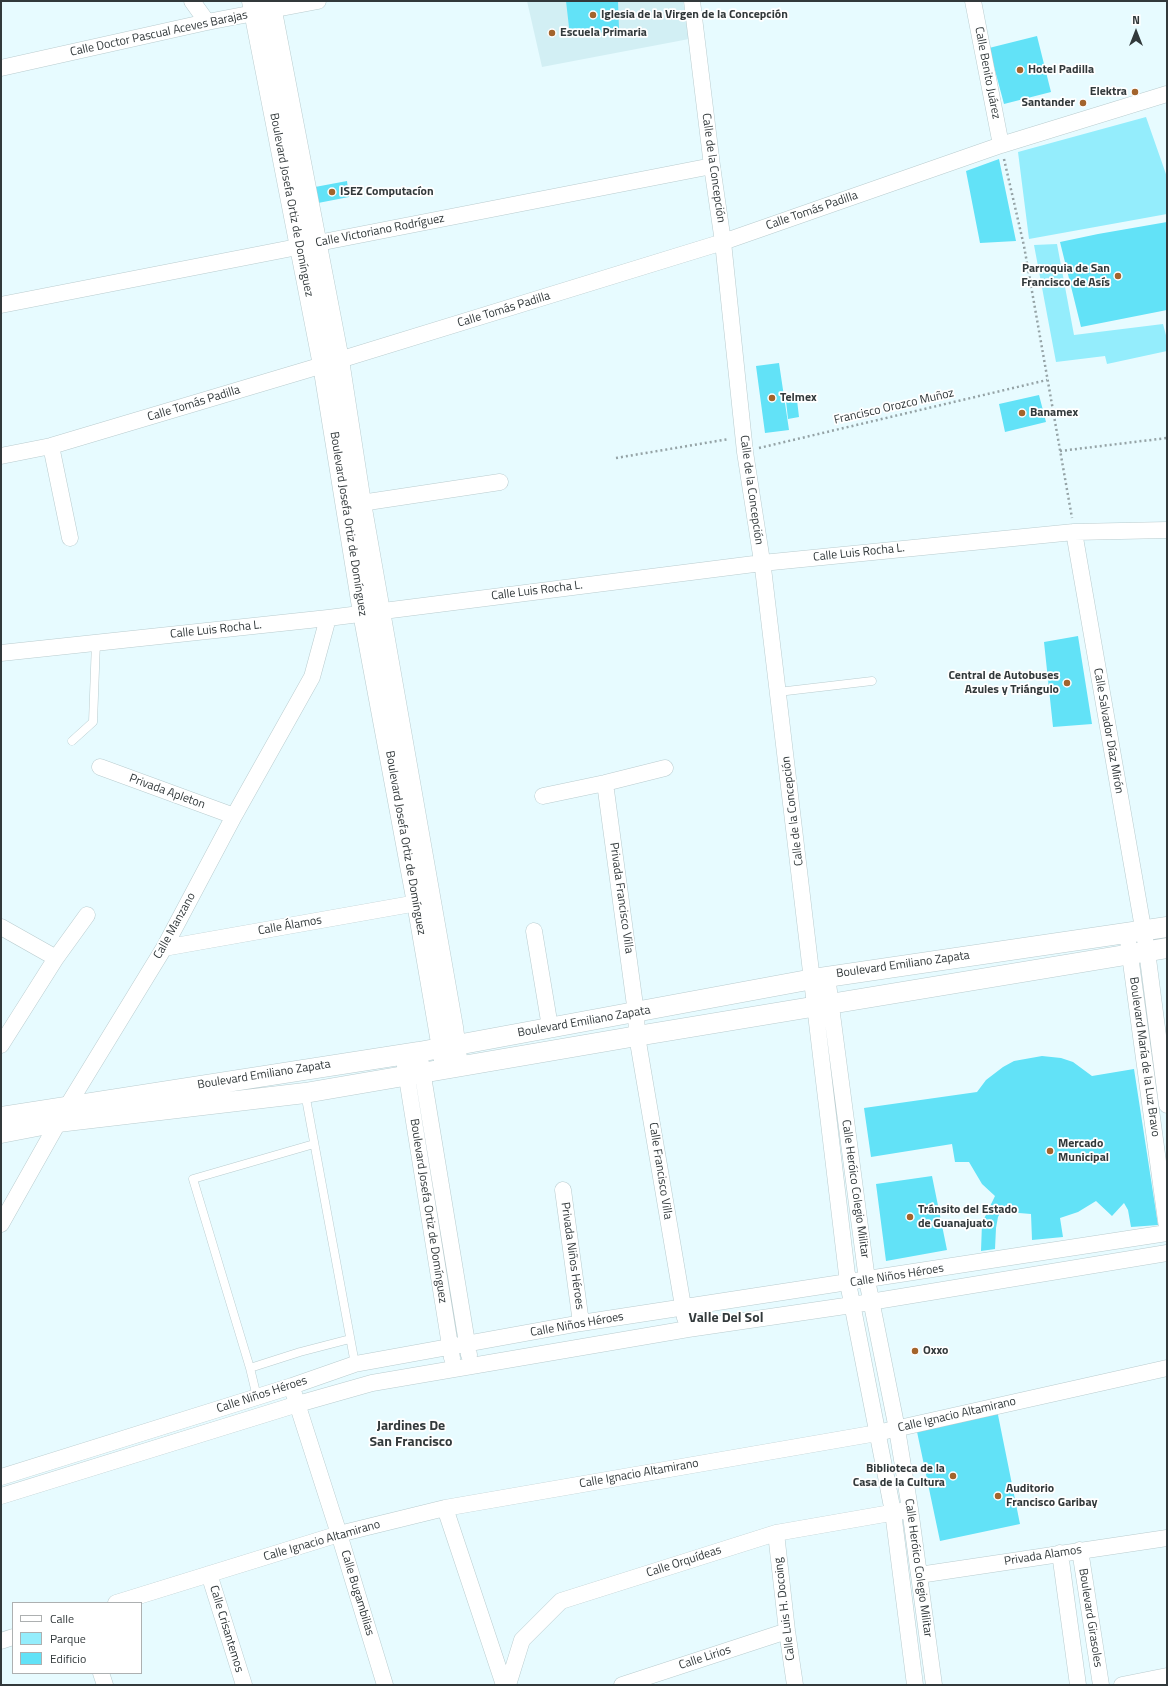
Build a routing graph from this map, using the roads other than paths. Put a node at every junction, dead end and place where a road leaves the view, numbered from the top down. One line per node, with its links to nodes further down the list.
1 (192, 1): 6 (street)
2 (318, 1): 5 (street, Calle Doctor Pascual Aceves Barajas)
3 (692, 1): 10 (street, Calle de la Concepción)
4 (973, 1): 9 (street, Calle Benito Juárez)
5 (262, 7): 6 (street, Calle Doctor Pascual Aceves Barajas); 12 (street, Boulevard Josefa Ortiz de Domínguez)
6 (207, 22): 7 (street, Calle Doctor Pascual Aceves Barajas)
7 (1, 68)
8 (1167, 94): 9 (street, Calle Tomás Padilla)
9 (1001, 145): 11 (street, Calle Tomás Padilla)
10 (712, 166): 11 (street, Calle de la Concepción); 12 (street, Calle Victoriano Rodríguez)
11 (723, 242): 14 (street, Calle Tomás Padilla); 22 (street, Calle de la Concepción)
12 (308, 245): 13 (street, Calle Victoriano Rodríguez); 14 (street, Boulevard Josefa Ortiz de Domínguez)
13 (1, 305)
14 (331, 363): 15 (street, Calle Tomás Padilla); 18 (street, Boulevard Josefa Ortiz de Domínguez); 23 (street, Boulevard Josefa Ortiz de Domínguez)
15 (50, 446): 16 (street, Calle Tomás Padilla); 21 (street)
16 (1, 456)
17 (500, 482): 18 (street)
18 (360, 503): 23 (street, Boulevard Josefa Ortiz de Domínguez)
19 (1167, 530): 20 (street, Calle Luis Rocha L.)
20 (1074, 532): 22 (street, Calle Luis Rocha L.); 40 (street, Calle Salvador Díaz Mirón)
21 (70, 538)
22 (762, 563): 23 (street, Calle Luis Rocha L.); 28 (street, Calle de la Concepción)
23 (371, 612): 24 (street, Calle Luis Rocha L.); 35 (street, Boulevard Josefa Ortiz de Domínguez); 51 (street, Boulevard Josefa Ortiz de Domínguez)
24 (328, 618): 25 (street, Calle Luis Rocha L.); 34 (street, Calle Manzano)
25 (96, 642): 26 (street, Calle Luis Rocha L.); 29 (lane)
26 (1, 653)
27 (872, 681): 28 (lane)
28 (778, 692): 45 (street, Calle de la Concepción)
29 (72, 741)
30 (100, 767): 34 (street, Privada Apleton)
31 (665, 768): 32 (street)
32 (605, 783): 33 (street); 47 (street, Privada Francisco Villa)
33 (543, 796)
34 (234, 816): 41 (street, Calle Manzano)
35 (417, 903): 41 (street, Calle Álamos); 51 (street, Boulevard Josefa Ortiz de Domínguez)
36 (87, 916): 44 (street)
37 (1, 927): 44 (street)
38 (1167, 927): 40 (street, Boulevard Emiliano Zapata)
39 (534, 931): 48 (street)
40 (1135, 932): 43 (street, Boulevard María de la Luz Bravo); 45 (street, Boulevard Emiliano Zapata)
41 (164, 948): 56 (street, Calle Manzano)
42 (1167, 948): 43 (street, Boulevard Emiliano Zapata)
43 (1138, 952): 46 (street, Boulevard Emiliano Zapata); 57 (street, Boulevard María de la Luz Bravo); 64 (street, Boulevard María de la Luz Bravo)
44 (56, 958): 50 (street)
45 (820, 977): 46 (street, Calle Heróico Colegio Militar); 47 (street, Boulevard Emiliano Zapata)
46 (823, 1005): 49 (street, Boulevard Emiliano Zapata); 67 (street, Calle Heróico Colegio Militar); 68 (street, Calle Heróico Colegio Militar)
47 (636, 1012): 48 (street, Boulevard Emiliano Zapata); 49 (street, Calle Francisco Villa)
48 (550, 1027): 51 (street, Boulevard Emiliano Zapata)
49 (637, 1036): 53 (street, Boulevard Emiliano Zapata); 71 (street, Calle Francisco Villa)
50 (1, 1044)
51 (448, 1046): 52 (street, Boulevard Emiliano Zapata); 53 (street)
52 (411, 1053): 54 (street, Boulevard Josefa Ortiz de Domínguez); 56 (street, Boulevard Emiliano Zapata)
53 (452, 1068): 54 (street, Boulevard Emiliano Zapata)
54 (414, 1075): 55 (street, Boulevard Emiliano Zapata); 75 (street, Boulevard Josefa Ortiz de Domínguez); 76 (street, Boulevard Josefa Ortiz de Domínguez)
55 (305, 1093): 59 (street, Boulevard Emiliano Zapata); 61 (lane)
56 (68, 1105): 58 (street, Boulevard Emiliano Zapata); 59 (street, Calle Manzano)
57 (1167, 1105)
58 (1, 1117)
59 (58, 1122): 60 (street, Boulevard Emiliano Zapata); 63 (street, Calle Manzano)
60 (1, 1133)
61 (314, 1144): 74 (lane); 79 (lane)
62 (563, 1190): 72 (street, Privada Niños Héroes)
63 (1, 1224)
64 (1167, 1228)
65 (1167, 1234): 67 (street, Calle Niños Héroes)
66 (1167, 1253): 69 (street, Calle Niños Héroes)
67 (867, 1280): 68 (street, Calle Niños Héroes); 69 (street, Calle Heróico Colegio Militar)
68 (848, 1283): 70 (street, Calle Heróico Colegio Militar); 71 (street, Calle Niños Héroes)
69 (871, 1302): 70 (street, Calle Niños Héroes); 85 (street, Calle Heróico Colegio Militar)
70 (852, 1305): 73 (street, Calle Niños Héroes); 86 (street, Calle Heróico Colegio Militar)
71 (682, 1308): 72 (street, Calle Niños Héroes); 73 (street, Calle Francisco Villa)
72 (580, 1323): 75 (street, Calle Niños Héroes)
73 (688, 1330): 78 (street, Calle Niños Héroes)
74 (350, 1339): 77 (lane); 79 (lane)
75 (468, 1345): 76 (street, Calle Niños Héroes); 78 (street, Boulevard Josefa Ortiz de Domínguez)
76 (451, 1347): 77 (street, Calle Niños Héroes); 81 (street, Boulevard Josefa Ortiz de Domínguez)
77 (355, 1364): 82 (street, Calle Niños Héroes)
78 (471, 1366): 81 (street, Calle Niños Héroes)
79 (250, 1368): 83 (lane)
80 (1167, 1368): 85 (street, Calle Ignacio Altamirano)
81 (453, 1369): 84 (street, Calle Niños Héroes)
82 (292, 1386): 83 (street, Calle Niños Héroes); 84 (street, Calle Bugambilias)
83 (257, 1397): 87 (street, Calle Niños Héroes)
84 (298, 1404): 88 (street, Calle Niños Héroes); 93 (street, Calle Bugambilias)
85 (897, 1429): 86 (street, Calle Ignacio Altamirano); 90 (street, Calle Heróico Colegio Militar)
86 (877, 1433): 89 (street, Calle Ignacio Altamirano); 91 (street, Calle Heróico Colegio Militar)
87 (1, 1477)
88 (1, 1496)
89 (445, 1508): 93 (street, Calle Ignacio Altamirano); 108 (street)
90 (910, 1509): 91 (street, Calle Orquídeas); 98 (street, Calle Heróico Colegio Militar)
91 (893, 1512): 92 (street, Calle Orquídeas); 112 (street, Calle Heróico Colegio Militar)
92 (776, 1533): 100 (street, Calle Luis H. Docoing); 109 (street, Calle Orquídeas)
93 (340, 1534): 97 (street, Calle Ignacio Altamirano); 107 (street, Calle Bugambilias)
94 (1167, 1538): 95 (street, Privada Alamos)
95 (1080, 1550): 96 (street, Privada Alamos); 115 (street, Boulevard Girasoles)
96 (1060, 1553): 98 (street, Privada Alamos); 114 (street, Boulevard Girasoles)
97 (209, 1574): 99 (street, Calle Ignacio Altamirano); 106 (street, Calle Crisantemos)
98 (919, 1575): 113 (street, Calle Heróico Colegio Militar)
99 (119, 1602)
100 (787, 1631): 110 (street, Calle Lirios); 111 (street, Calle Luis H. Docoing)
101 (12, 1637): 102 (street)
102 (1, 1641)
103 (101, 1674): 105 (street)
104 (1167, 1676): 116 (street)
105 (104, 1685)
106 (244, 1685)
107 (386, 1685)
108 (504, 1685)
109 (508, 1685)
110 (622, 1685)
111 (795, 1685)
112 (915, 1685)
113 (934, 1685)
114 (1078, 1685)
115 (1101, 1685)
116 (1122, 1685)

